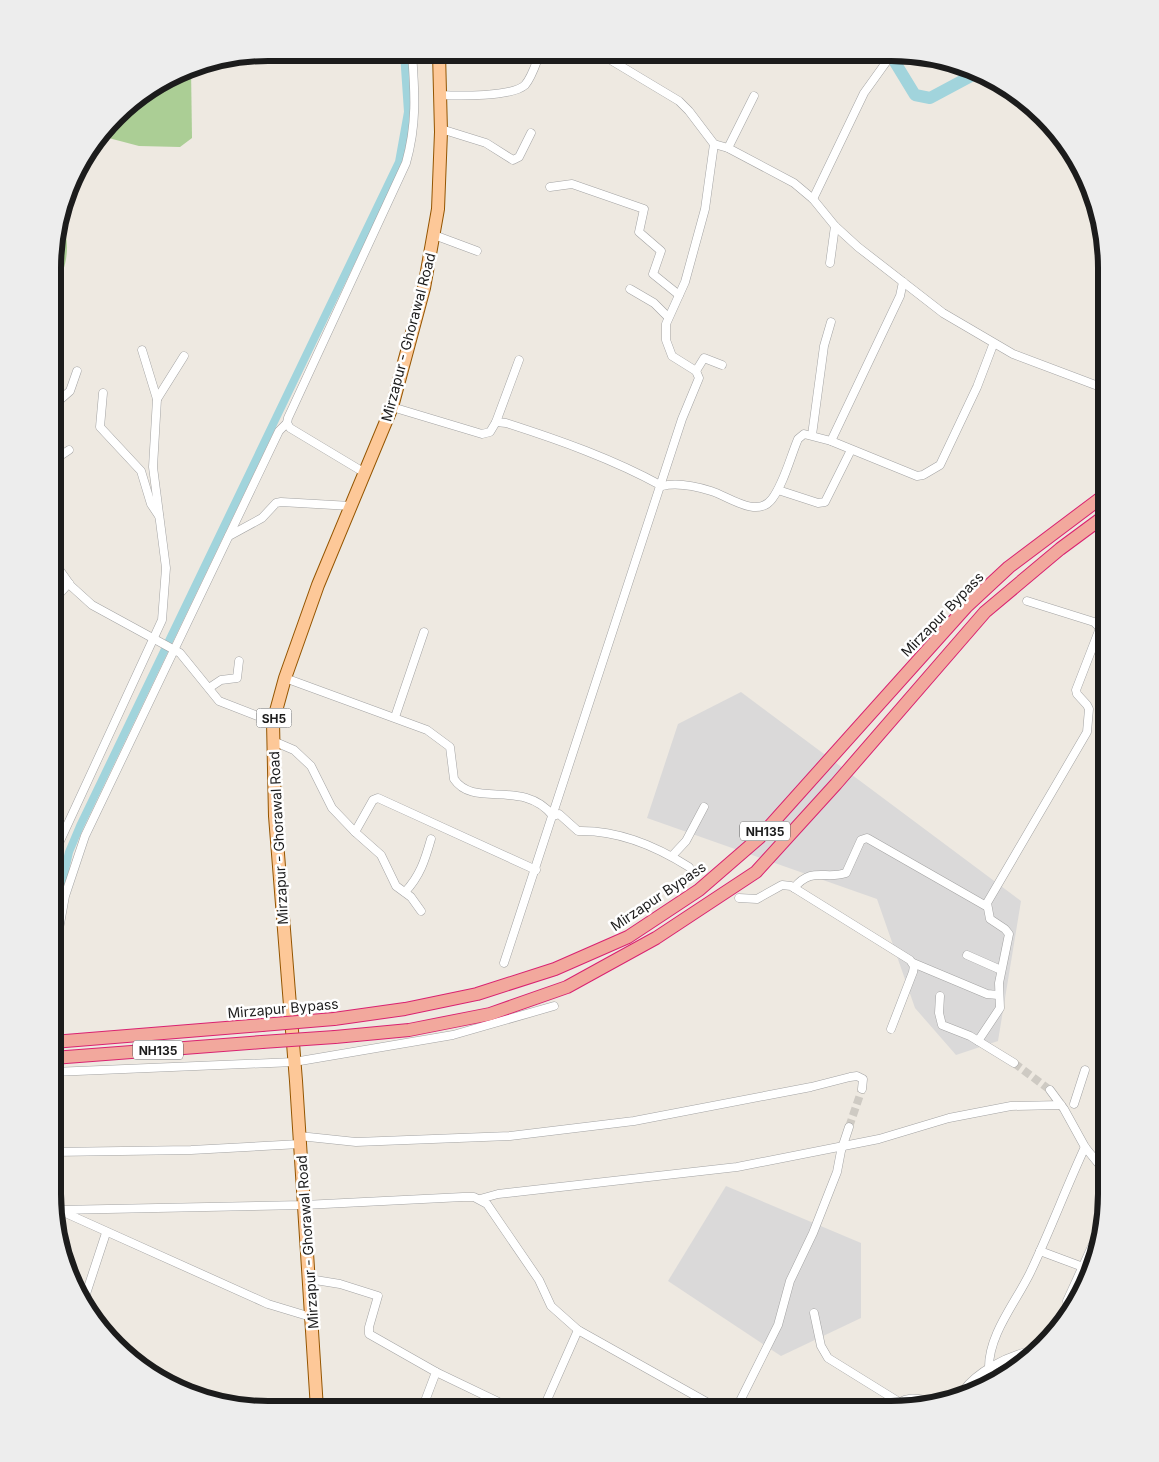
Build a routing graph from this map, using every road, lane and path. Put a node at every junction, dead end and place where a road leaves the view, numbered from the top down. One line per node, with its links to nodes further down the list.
1 (413, 61): 36 (street)
2 (439, 61): 6 (main road, Mirzapur - Ghorawal Road / SH5)
3 (537, 61): 6 (street)
4 (611, 61): 10 (street)
5 (887, 61): 13 (street)
6 (440, 95): 8 (main road, Mirzapur - Ghorawal Road / SH5)
7 (754, 96): 11 (street)
8 (440, 129): 9 (street); 15 (main road, Mirzapur - Ghorawal Road / SH5)
9 (531, 133)
10 (714, 144): 11 (street); 20 (street)
11 (728, 148): 13 (street)
12 (550, 187): 20 (street)
13 (813, 199): 14 (street)
14 (835, 226): 17 (street); 18 (street)
15 (434, 235): 16 (street); 34 (main road, Mirzapur - Ghorawal Road / SH5)
16 (477, 251)
17 (830, 263)
18 (903, 282): 23 (street); 38 (street)
19 (630, 289): 21 (street)
20 (680, 295): 21 (street)
21 (668, 317): 29 (street)
22 (831, 322): 37 (street)
23 (993, 345): 30 (street); 40 (street)
24 (142, 350): 33 (street)
25 (184, 356): 33 (street)
26 (519, 360): 35 (street)
27 (722, 365): 29 (street)
28 (77, 371): 32 (street)
29 (696, 371): 43 (street)
30 (1098, 386)
31 (103, 392): 47 (street)
32 (61, 398)
33 (158, 399): 47 (street)
34 (392, 406): 35 (street); 42 (main road, Mirzapur - Ghorawal Road / SH5)
35 (496, 422): 43 (street)
36 (287, 423): 42 (street); 49 (street)
37 (812, 435): 38 (street); 44 (street)
38 (831, 440): 40 (street)
39 (69, 450): 41 (street)
40 (851, 450): 44 (street)
41 (61, 455)
42 (365, 473): 46 (main road, Mirzapur - Ghorawal Road / SH5)
43 (662, 486): 44 (street); 66 (street)
44 (778, 490)
45 (1098, 500): 87 (highway, Mirzapur Bypass / NH135, bridge)
46 (351, 506): 49 (street); 60 (main road, Mirzapur - Ghorawal Road / SH5)
47 (160, 517): 57 (street)
48 (1098, 521): 89 (highway, NH135, bridge)
49 (229, 536): 58 (street)
50 (61, 572): 51 (street)
51 (69, 583): 52 (street); 57 (street)
52 (61, 592)
53 (1027, 601): 54 (street)
54 (1098, 624)
55 (424, 632): 62 (street)
56 (1098, 639): 76 (street)
57 (157, 640): 58 (street); 68 (street)
58 (173, 649): 61 (street); 78 (street)
59 (239, 662): 61 (street)
60 (285, 678): 62 (street); 63 (main road, Mirzapur - Ghorawal Road / SH5)
61 (209, 688): 63 (street)
62 (395, 717): 66 (street)
63 (273, 722): 64 (main road, Mirzapur - Ghorawal Road / SH5)
64 (273, 741): 67 (street); 90 (main road, Mirzapur - Ghorawal Road / SH5)
65 (704, 807): 70 (street)
66 (553, 816): 70 (street); 72 (street)
67 (355, 832): 72 (street); 74 (street)
68 (61, 838)
69 (431, 839): 74 (street)
70 (672, 856): 71 (street)
71 (689, 867)
72 (536, 870): 81 (street)
73 (794, 888): 75 (street); 76 (street); 80 (street)
74 (405, 892): 77 (street)
75 (739, 898)
76 (986, 906): 82 (street)
77 (421, 910)
78 (61, 918)
79 (967, 955): 82 (street)
80 (913, 963): 83 (street); 86 (street)
81 (504, 964)
82 (1001, 970): 83 (street)
83 (998, 995): 88 (street)
84 (940, 996): 88 (street)
85 (554, 1006): 90 (street)
86 (891, 1028)
87 (61, 1041)
88 (978, 1041): 91 (street)
89 (61, 1057)
90 (294, 1062): 93 (street); 99 (main road, Mirzapur - Ghorawal Road / SH5)
91 (1014, 1063)
92 (1085, 1070): 96 (street)
93 (61, 1072)
94 (862, 1089): 99 (street)
95 (1050, 1090): 97 (street)
96 (1074, 1104)
97 (1061, 1105): 100 (street); 101 (street)
98 (849, 1127): 100 (street)
99 (300, 1140): 102 (street); 105 (main road, Mirzapur - Ghorawal Road / SH5)
100 (844, 1145): 104 (street); 127 (street)
101 (1086, 1147): 103 (street); 109 (street)
102 (61, 1152)
103 (1098, 1163)
104 (480, 1199): 105 (street); 117 (street)
105 (304, 1205): 106 (street); 111 (main road, Mirzapur - Ghorawal Road / SH5)
106 (62, 1209)
107 (62, 1212): 108 (street)
108 (106, 1233): 112 (street); 116 (street)
109 (1040, 1251): 110 (street); 119 (street)
110 (1084, 1268)
111 (309, 1279): 116 (main road, Mirzapur - Ghorawal Road / SH5); 120 (street)
112 (87, 1292)
113 (1072, 1293): 114 (street)
114 (1067, 1301)
115 (814, 1313): 128 (street)
116 (311, 1317): 122 (main road, Mirzapur - Ghorawal Road / SH5)
117 (578, 1330): 125 (street); 126 (street)
118 (1023, 1353): 119 (street)
119 (989, 1370): 121 (street)
120 (436, 1372): 123 (street); 124 (street)
121 (968, 1386)
122 (317, 1401)
123 (425, 1401)
124 (496, 1401)
125 (547, 1401)
126 (705, 1401)
127 (740, 1401)
128 (890, 1401)

